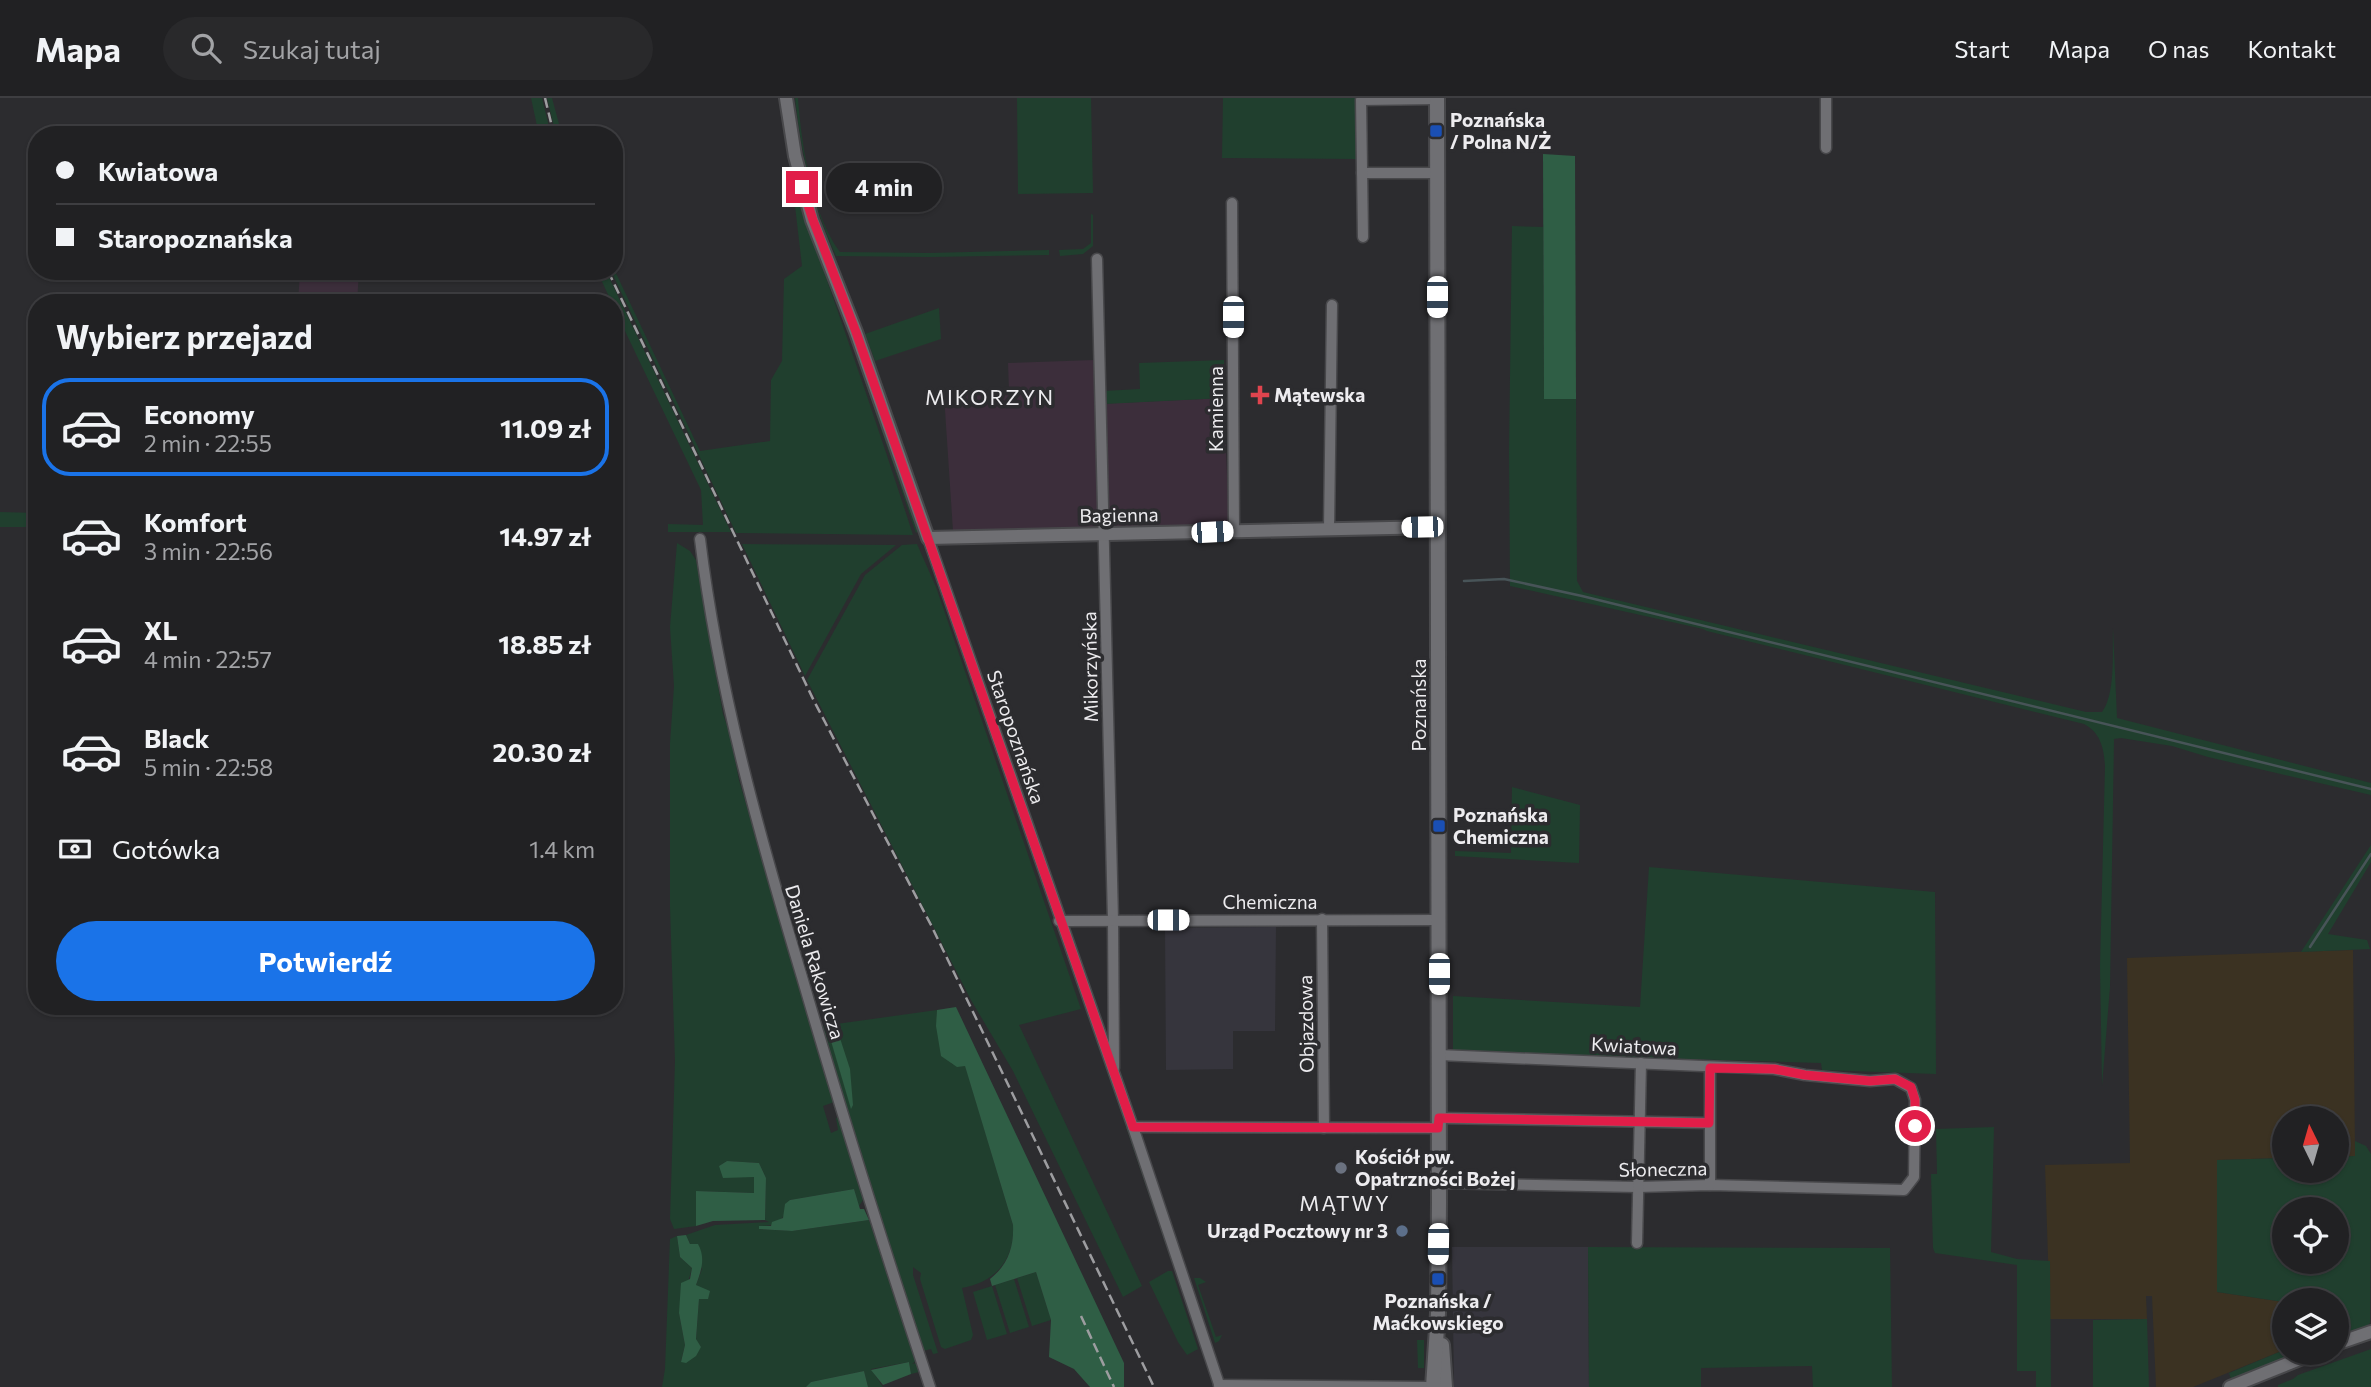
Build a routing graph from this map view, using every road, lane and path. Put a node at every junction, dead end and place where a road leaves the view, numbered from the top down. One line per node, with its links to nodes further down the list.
1 (786, 98): 15 (street, Staropoznańska)
2 (1826, 98): 4 (street)
3 (1437, 99): 5 (street); 6 (main road, Poznańska)
4 (1826, 148)
5 (1362, 173): 6 (street); 8 (street)
6 (1437, 173): 11 (main road, Poznańska)
7 (1231, 203): 13 (street, Kamienna)
8 (1363, 237)
9 (1097, 259): 14 (street, Mikorzyńska)
10 (1332, 305): 12 (street)
11 (1438, 527): 12 (street, Bagienna); 19 (main road, Poznańska)
12 (1329, 529): 13 (street, Bagienna)
13 (1234, 531): 14 (street, Bagienna)
14 (1104, 534): 15 (street, Bagienna); 18 (street, Mikorzyńska)
15 (928, 538): 20 (street, Staropoznańska)
16 (700, 539): 42 (street, Daniela Rakowicza)
17 (1322, 919): 18 (street, Chemiczna); 19 (street, Chemiczna); 31 (street, Objazdowa)
18 (1113, 920): 20 (street, Chemiczna); 21 (street, Mikorzyńska)
19 (1439, 920): 23 (main road, Poznańska)
20 (1059, 921): 22 (street, Staropoznańska)
21 (1114, 1033): 22 (street); 26 (street, Mikorzyńska)
22 (1100, 1036): 26 (street, Staropoznańska)
23 (1439, 1055): 24 (street, Kwiatowa); 27 (main road, Poznańska)
24 (1641, 1063): 25 (street, Kwiatowa); 28 (street)
25 (1710, 1068): 29 (street); 35 (street, Kwiatowa)
26 (1114, 1075): 30 (street, Staropoznańska)
27 (1439, 1123): 28 (street); 31 (street); 32 (main road, Poznańska)
28 (1639, 1123): 29 (street); 34 (street)
29 (1709, 1123): 33 (street)
30 (1133, 1127): 31 (street); 41 (street, Staropoznańska)
31 (1324, 1128)
32 (1439, 1183): 34 (street, Słoneczna); 37 (main road, Poznańska)
33 (1710, 1185): 34 (street, Słoneczna); 35 (street, Słoneczna)
34 (1639, 1187): 36 (street)
35 (1887, 1190)
36 (1637, 1243)
37 (1438, 1313): 44 (main road, Poznańska); 45 (main road, Poznańska)
38 (2371, 1332): 39 (street)
39 (2349, 1340)
40 (2285, 1365): 46 (street)
41 (1220, 1386): 43 (street)
42 (930, 1387)
43 (1426, 1387)
44 (1433, 1387)
45 (1445, 1387)
46 (2230, 1387)

